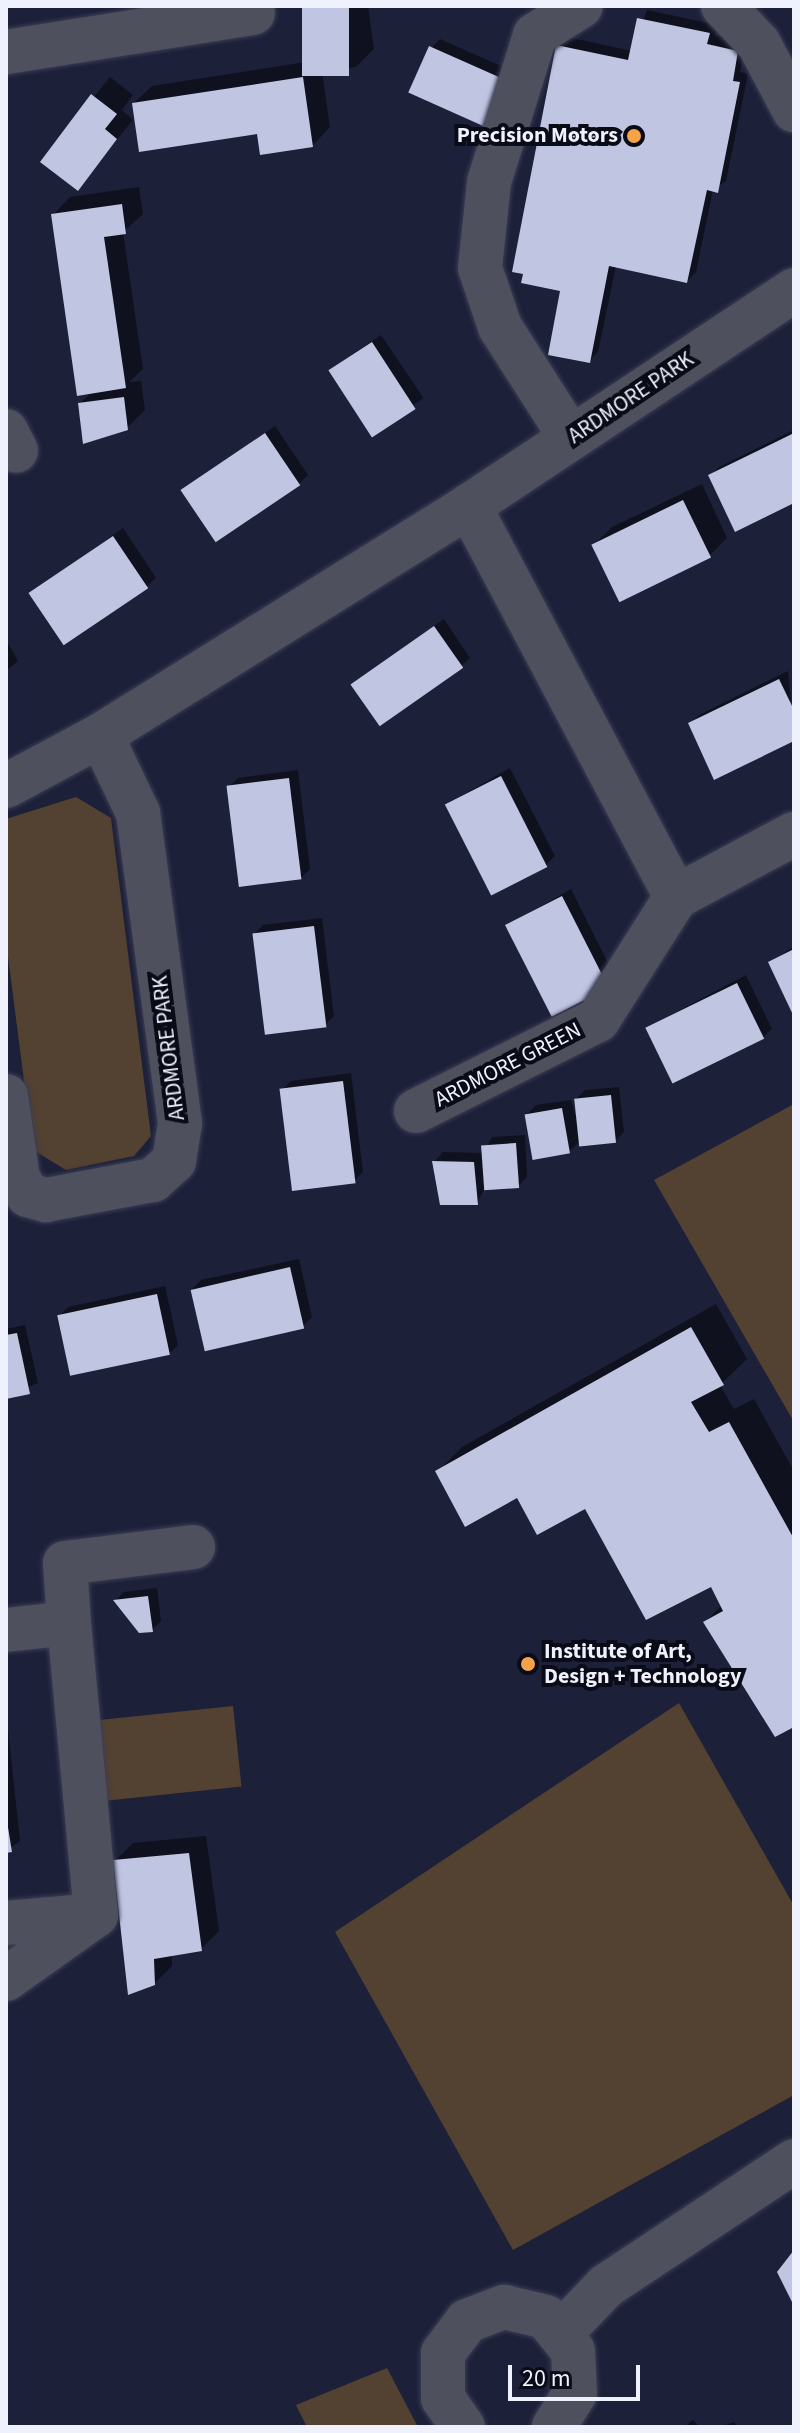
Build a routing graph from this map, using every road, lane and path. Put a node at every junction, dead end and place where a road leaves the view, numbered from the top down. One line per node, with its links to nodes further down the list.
1 (581, 6): 7 (street)
2 (723, 6): 5 (street)
3 (253, 13): 4 (street)
4 (6, 52)
5 (794, 110)
6 (794, 290): 7 (street, ARDMORE PARK)
7 (571, 438): 8 (street, ARDMORE PARK)
8 (469, 506): 9 (street, ARDMORE PARK); 12 (street)
9 (101, 735): 10 (street, ARDMORE PARK); 13 (street, ARDMORE PARK)
10 (6, 786)
11 (794, 834): 12 (street)
12 (676, 897): 14 (street, ARDMORE GREEN)
13 (6, 1096)
14 (416, 1111)
15 (193, 1547): 16 (street)
16 (69, 1623): 17 (street); 18 (street)
17 (6, 1630)
18 (96, 1915): 19 (street); 20 (street)
19 (6, 1923)
20 (6, 1979)
21 (794, 2161): 22 (street)
22 (562, 2332): 23 (street); 24 (street)
23 (463, 2427)
24 (554, 2427)

